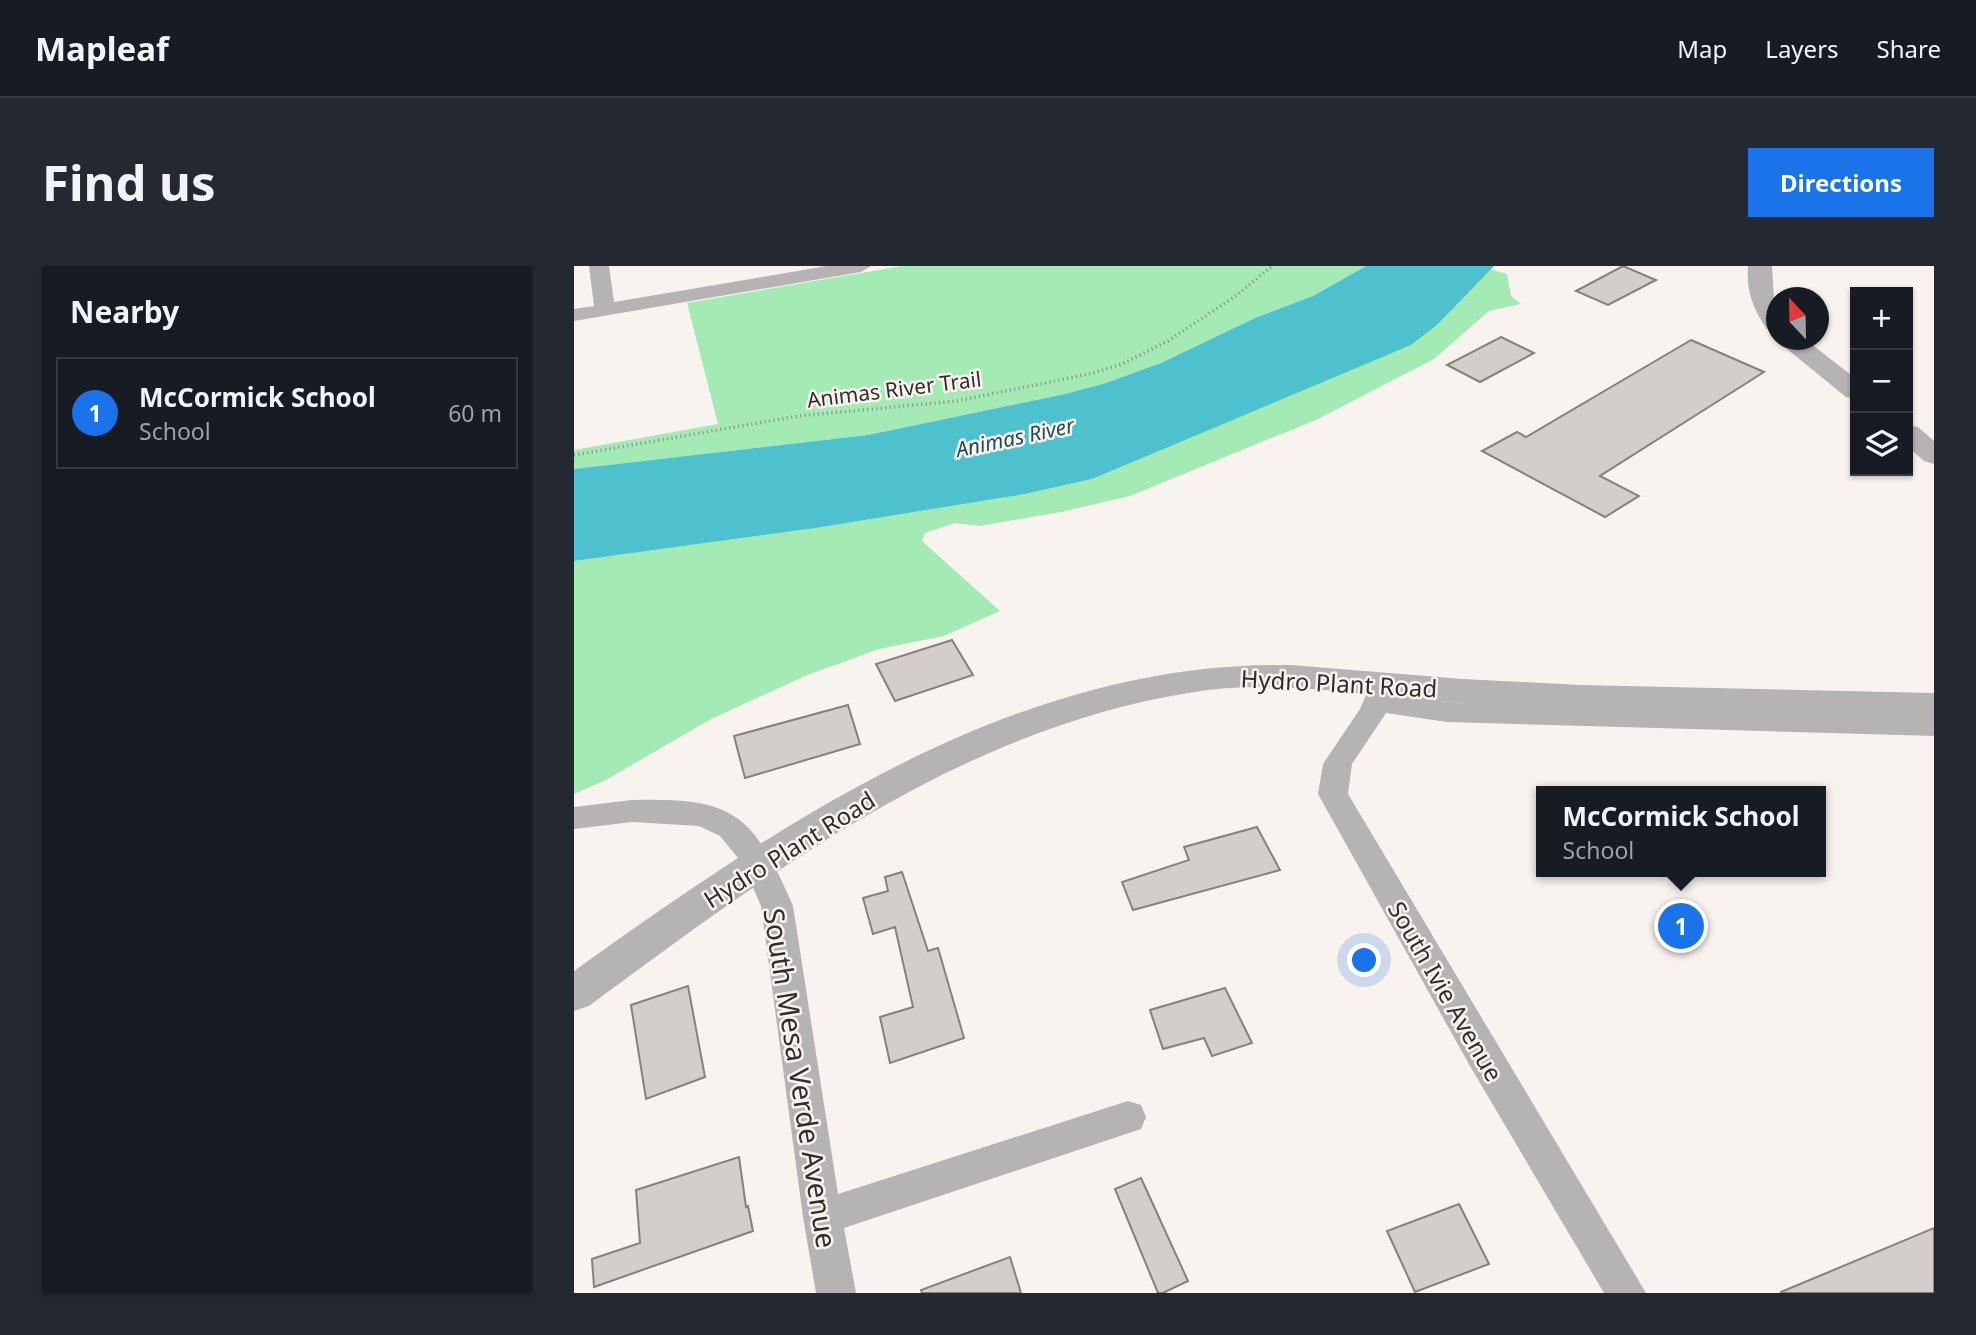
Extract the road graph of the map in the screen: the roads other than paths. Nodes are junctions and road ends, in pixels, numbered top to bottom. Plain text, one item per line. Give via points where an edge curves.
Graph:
1 (599, 266) edge
2 (861, 266) edge
3 (1760, 266) edge
4 (1766, 306) edge
5 (605, 310) junction
6 (574, 315) edge
7 (1804, 350) edge
8 (1850, 387) edge
9 (1913, 437) edge
10 (1934, 455) edge
11 (1382, 693) junction
12 (1934, 705) edge
13 (1934, 726) edge
14 (574, 818) edge
15 (759, 864) junction
16 (574, 994) edge
17 (1128, 1117) dead end
18 (822, 1217) junction
19 (836, 1293) edge
20 (1626, 1293) edge

1 - 5 street
2 - 5 street
3 - 4 street
5 - 6 street
7 - 8 street
9 - 10 street
11 - 12 street, Hydro Plant Road
11 - 13 street via 1447,712
11 - 15 street, Hydro Plant Road via 1290,676 1231,677 1152,688 1081,705 945,756
11 - 20 street, South Ivie Avenue via 1335,765 1333,794
14 - 15 street, South Mesa Verde Avenue via 636,810 707,817 728,825
15 - 16 street, Hydro Plant Road
15 - 18 street, South Mesa Verde Avenue via 777,906
17 - 18 street
18 - 19 street, South Mesa Verde Avenue

